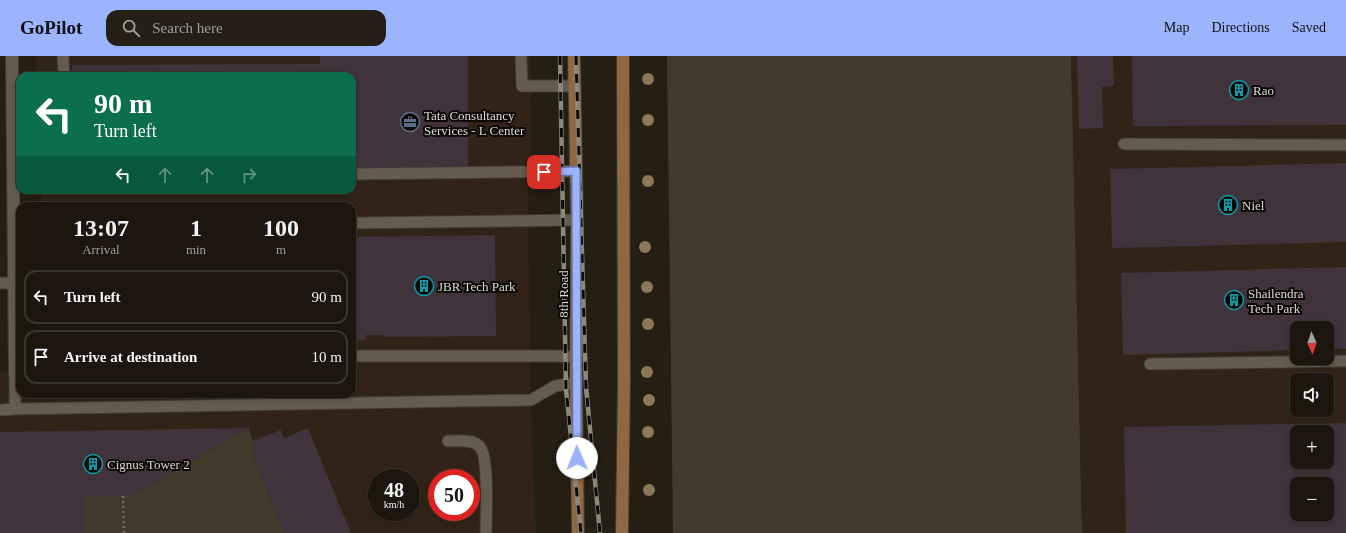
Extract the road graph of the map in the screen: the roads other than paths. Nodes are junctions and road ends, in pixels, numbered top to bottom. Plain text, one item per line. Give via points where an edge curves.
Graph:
1 (12, 56) edge
2 (64, 56) edge
3 (521, 56) edge
4 (574, 56) edge
5 (623, 56) edge
6 (64, 72) edge
7 (575, 86) junction
8 (1124, 144) dead end
9 (1346, 145) edge
10 (576, 171) junction
11 (356, 174) edge
12 (577, 220) junction
13 (356, 223) edge
14 (0, 283) edge
15 (14, 283) junction
16 (16, 322) edge
17 (356, 356) edge
18 (576, 357) junction
19 (16, 358) edge
20 (1346, 360) edge
21 (1150, 364) dead end
22 (15, 373) joint
23 (576, 383) junction
24 (15, 409) junction
25 (0, 410) edge
26 (448, 441) dead end
27 (486, 533) edge
28 (578, 533) edge
29 (622, 533) edge

1 - 15 street
2 - 6 lane
3 - 7 lane via 522,86
4 - 7 main road, 8th Road
5 - 29 main road
7 - 10 main road, 8th Road
8 - 9 lane
10 - 11 lane
10 - 12 main road, 8th Road
12 - 13 lane
12 - 18 main road, 8th Road
14 - 15 lane
15 - 16 street
17 - 18 lane
18 - 23 main road, 8th Road
19 - 22 street
20 - 21 lane
22 - 24 lane
23 - 24 lane via 555,386 531,400
23 - 28 main road, 8th Road
24 - 25 lane
26 - 27 lane via 473,442 480,446 485,459

